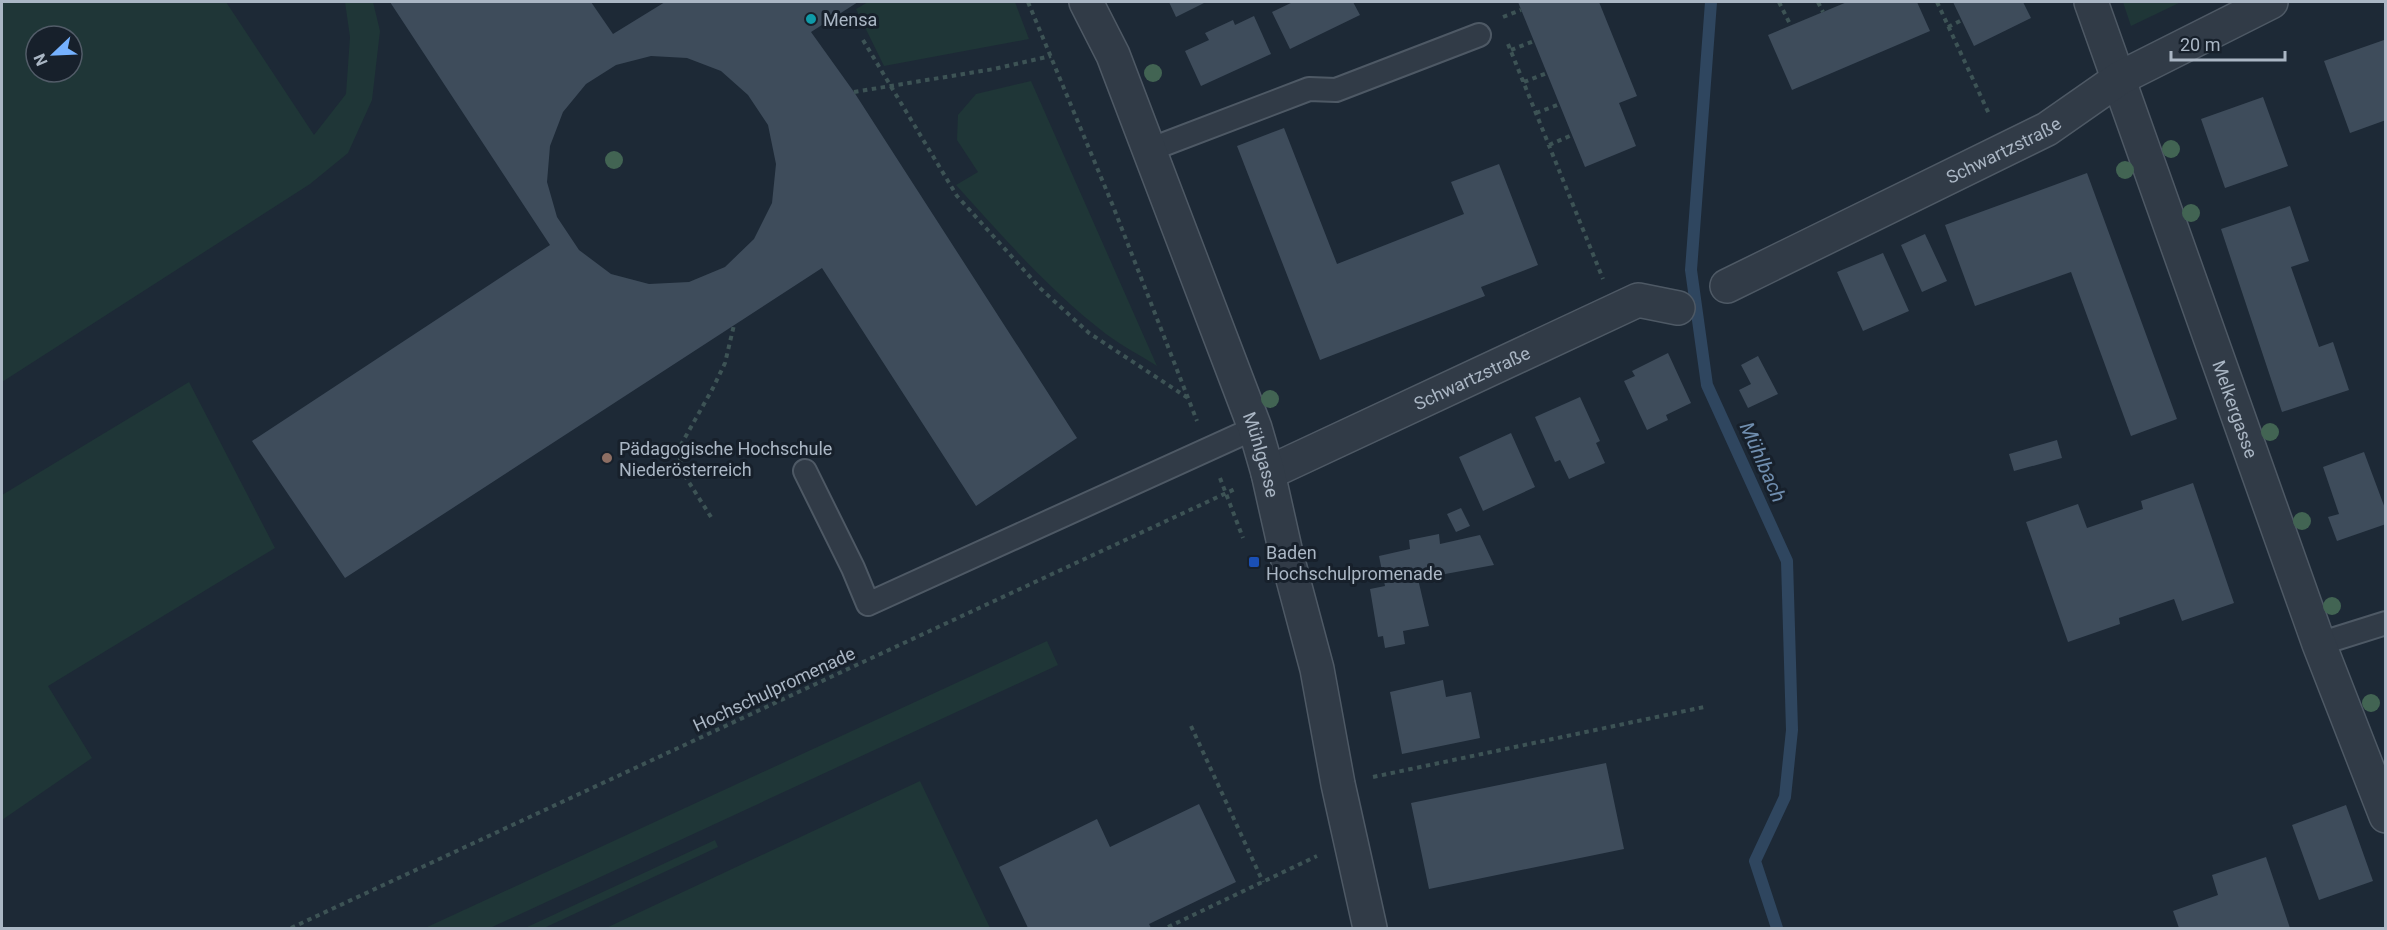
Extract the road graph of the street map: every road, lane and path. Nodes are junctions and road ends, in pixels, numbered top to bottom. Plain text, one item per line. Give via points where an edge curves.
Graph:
1 (1086, 2) edge
2 (1779, 2) edge
3 (1818, 2) edge
4 (1937, 2) edge
5 (2091, 2) edge
6 (2271, 2) edge
7 (1521, 10) dead end
8 (1823, 12) dead end
9 (1498, 19) dead end
10 (1962, 20) dead end
11 (1791, 26) dead end
12 (1948, 27) junction
13 (1479, 35) dead end
14 (863, 40) dead end
15 (1507, 40) dead end
16 (1534, 41) dead end
17 (1511, 50) junction
18 (1051, 56) dead end
19 (1547, 73) dead end
20 (2120, 78) junction
21 (1524, 82) junction
22 (890, 86) junction
23 (854, 92) dead end
24 (1560, 104) dead end
25 (1536, 113) junction
26 (1572, 135) dead end
27 (1549, 144) junction
28 (1149, 150) junction
29 (2005, 150) junction
30 (1727, 286) dead end
31 (1678, 308) dead end
32 (1615, 310) junction
33 (734, 325) dead end
34 (1188, 399) dead end
35 (1255, 428) junction
36 (805, 471) dead end
37 (1268, 473) junction
38 (711, 517) dead end
39 (2385, 624) edge
40 (2319, 644) junction
41 (1704, 707) dead end
42 (1191, 726) dead end
43 (1338, 784) junction
44 (2385, 816) edge
45 (1350, 840) junction
46 (1263, 882) junction
47 (1168, 927) edge
48 (291, 928) edge
49 (1370, 928) edge

1 - 28 street, Mühlgasse via 1113,55
2 - 11 path
3 - 8 path
4 - 12 path
5 - 20 street, Melkergasse
6 - 20 street, Schwartzstraße
7 - 9 path
10 - 12 path
12 - 29 path
13 - 28 lane via 1336,90 1309,89
14 - 22 path
15 - 17 path
16 - 17 path
17 - 21 path
18 - 22 path
19 - 21 path
20 - 29 street, Schwartzstraße via 2047,129
20 - 40 street, Melkergasse
21 - 25 path
22 - 23 path
22 - 34 path via 957,196 1041,289 1089,333
24 - 25 path
25 - 27 path
26 - 27 path
27 - 32 path
28 - 35 street, Mühlgasse
29 - 30 street, Schwartzstraße
31 - 32 street, Schwartzstraße via 1638,300
32 - 37 street, Schwartzstraße
33 - 38 path via 725,363 678,450 683,473
35 - 36 lane via 868,604
35 - 37 street, Mühlgasse
37 - 43 street, Mühlgasse via 1317,669
37 - 48 path, Hochschulpromenade
39 - 40 lane
40 - 44 street, Melkergasse
41 - 43 path
42 - 46 path
43 - 45 street, Mühlgasse
45 - 46 path
45 - 49 street, Mühlgasse
46 - 47 path

